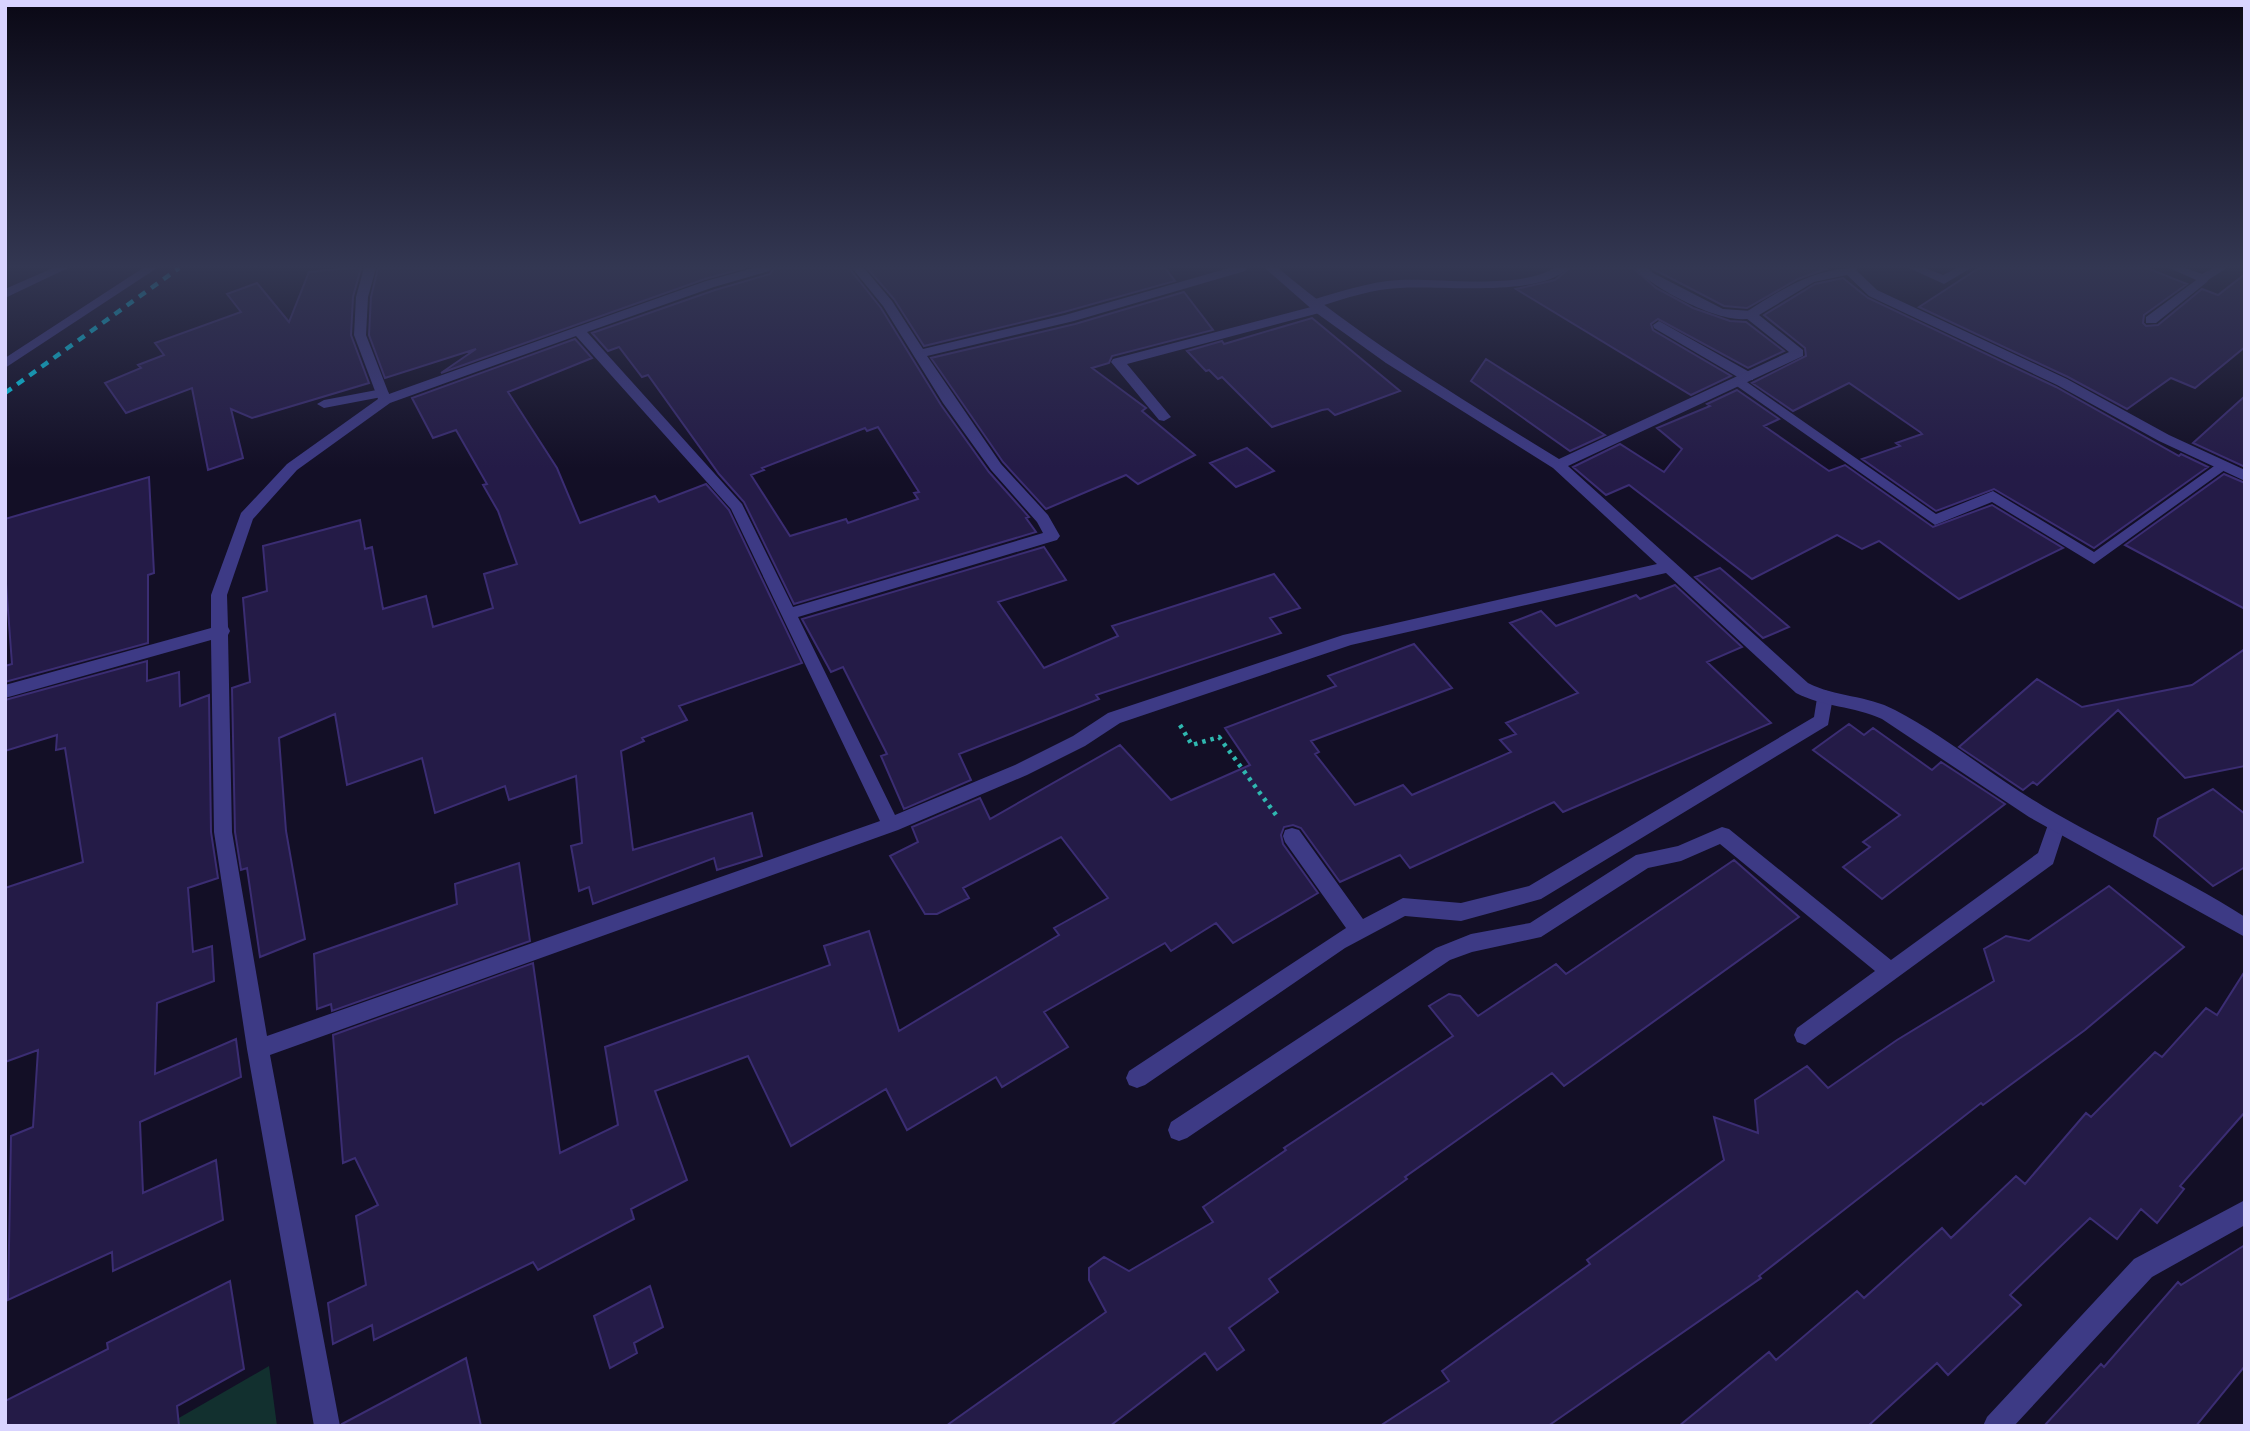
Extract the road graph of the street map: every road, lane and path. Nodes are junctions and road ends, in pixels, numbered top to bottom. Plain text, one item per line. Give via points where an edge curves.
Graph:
1 (49, 335) edge
2 (360, 335) edge
3 (564, 335) edge
4 (582, 335) edge
5 (908, 335) edge
6 (1000, 335) edge
7 (1214, 335) edge
8 (1356, 335) edge
9 (1674, 335) edge
10 (1775, 335) edge
11 (1962, 335) edge
12 (920, 354) junction
13 (5, 364) edge
14 (1743, 379) junction
15 (384, 396) junction
16 (324, 404) dead end
17 (1164, 417) dead end
18 (1558, 465) junction
19 (2222, 467) junction
20 (2245, 476) edge
21 (1667, 567) junction
22 (789, 614) junction
23 (222, 631) junction
24 (5, 692) edge
25 (1824, 697) junction
26 (1165, 701) junction
27 (2057, 824) junction
28 (891, 825) junction
29 (1292, 836) joint
30 (2243, 924) edge
31 (1360, 931) junction
32 (1890, 971) junction
33 (1805, 1035) dead end
34 (258, 1049) junction
35 (1137, 1078) dead end
36 (1179, 1130) dead end
37 (2245, 1212) edge
38 (327, 1426) edge
39 (1996, 1426) edge

1 - 13 street
2 - 15 street
3 - 15 street
4 - 22 street via 737,507
5 - 12 street
6 - 12 street
7 - 17 street via 1118,362
8 - 18 street
9 - 14 street
10 - 14 street via 1798,353
11 - 19 street
12 - 22 street via 988,456 1030,502 1052,536
14 - 18 street
14 - 19 street via 1935,520 1993,496 2094,559
15 - 16 street
15 - 23 street via 292,467 246,517 219,595
18 - 21 street
19 - 20 street
21 - 25 street via 1802,688
21 - 26 street via 1349,639
22 - 28 street
23 - 24 street
23 - 34 street via 223,832
25 - 27 street via 1885,712
25 - 31 street via 1822,720 1534,893 1461,912 1403,907
26 - 28 street via 1114,718 1021,770
26 - 29 path via 1192,745 1219,737
27 - 30 street
27 - 32 street via 2046,858
28 - 34 street
29 - 31 street
31 - 35 street
32 - 33 street
32 - 36 street via 1722,835 1681,853 1643,861 1534,931 1471,943 1443,954
34 - 38 street
37 - 39 street via 2143,1268

